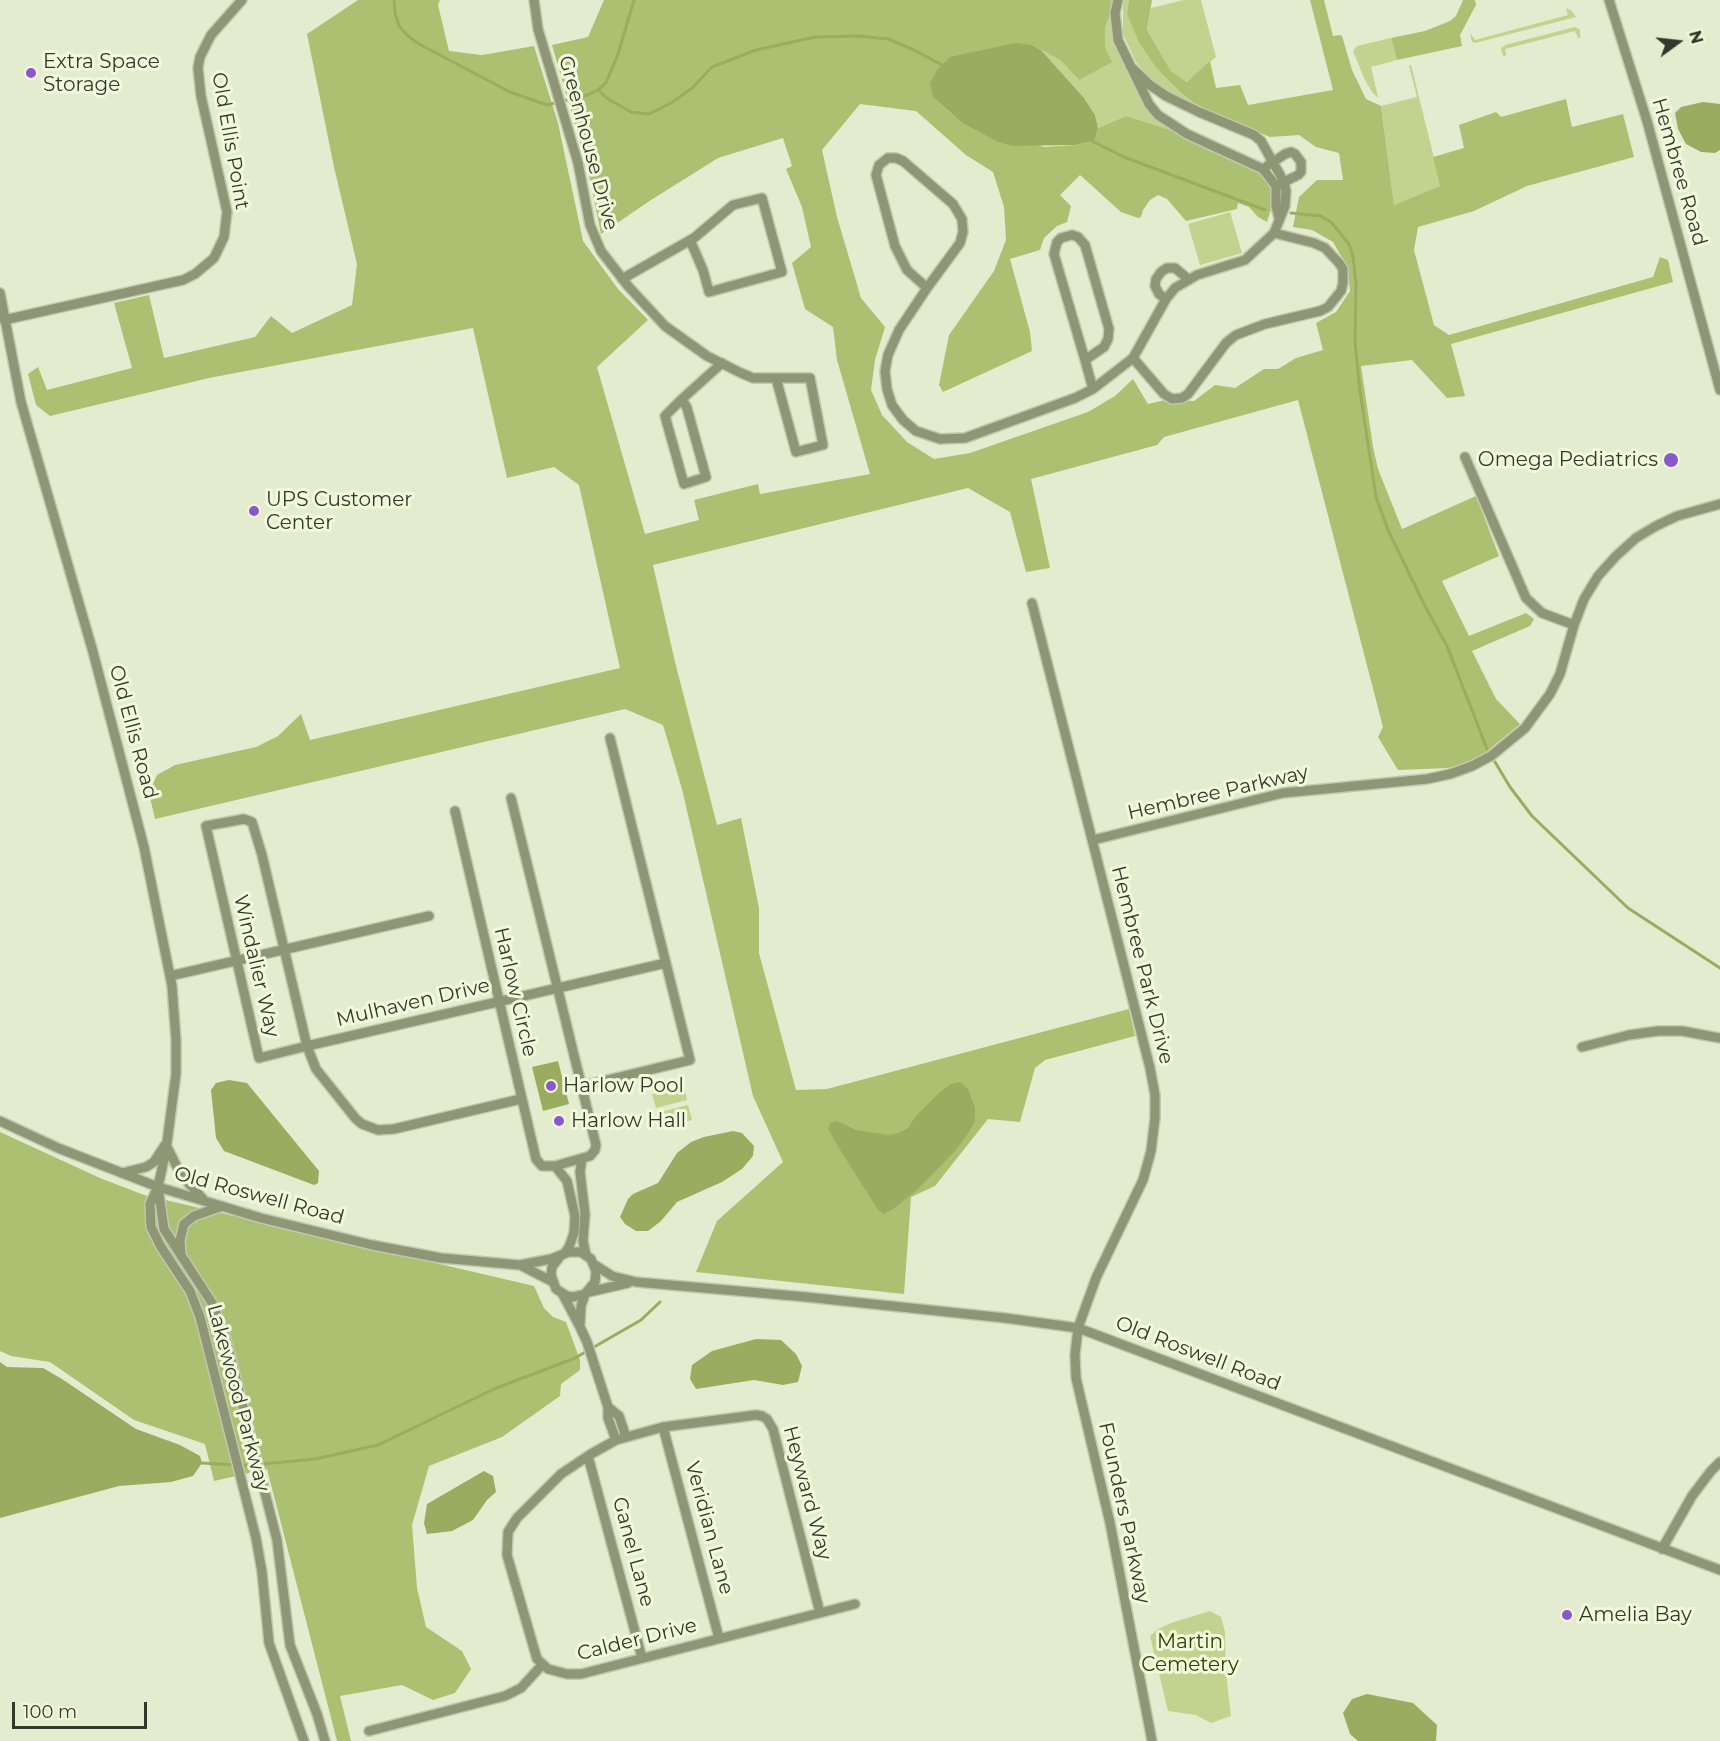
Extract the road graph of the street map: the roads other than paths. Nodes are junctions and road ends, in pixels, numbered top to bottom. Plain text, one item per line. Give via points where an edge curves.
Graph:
1 (242, 0) edge
2 (534, 0) edge
3 (1118, 0) edge
4 (1609, 0) edge
5 (1130, 66) junction
6 (1272, 162) junction
7 (1263, 169) junction
8 (1280, 184) junction
9 (1274, 234) junction
10 (690, 240) junction
11 (622, 279) junction
12 (1188, 279) junction
13 (927, 288) junction
14 (0, 293) edge
15 (1166, 299) junction
16 (4, 320) junction
17 (1133, 358) junction
18 (1085, 360) junction
19 (722, 363) junction
20 (777, 378) junction
21 (1094, 389) junction
22 (1720, 390) edge
23 (682, 399) junction
24 (1465, 457) dead end
25 (1720, 504) edge
26 (1032, 603) dead end
27 (1574, 625) junction
28 (610, 738) dead end
29 (511, 798) dead end
30 (455, 811) dead end
31 (1093, 840) junction
32 (429, 916) dead end
33 (284, 950) junction
34 (237, 961) junction
35 (666, 963) junction
36 (170, 976) junction
37 (558, 988) junction
38 (499, 1002) junction
39 (1720, 1038) edge
40 (308, 1046) junction
41 (1582, 1047) dead end
42 (582, 1086) junction
43 (521, 1099) junction
44 (0, 1121) edge
45 (167, 1143) junction
46 (582, 1160) junction
47 (555, 1166) junction
48 (121, 1173) junction
49 (158, 1186) junction
50 (208, 1202) junction
51 (221, 1206) junction
52 (562, 1254) junction
53 (586, 1255) junction
54 (182, 1258) junction
55 (520, 1265) junction
56 (595, 1265) junction
57 (553, 1282) junction
58 (636, 1282) junction
59 (562, 1293) junction
60 (587, 1293) junction
61 (580, 1327) junction
62 (1078, 1328) junction
63 (663, 1427) junction
64 (621, 1439) junction
65 (588, 1456) junction
66 (1720, 1462) edge
67 (1662, 1549) junction
68 (1720, 1570) edge
69 (855, 1604) dead end
70 (820, 1613) junction
71 (719, 1638) junction
72 (642, 1658) junction
73 (542, 1665) junction
74 (369, 1731) dead end
75 (304, 1741) edge
76 (325, 1741) edge
77 (1152, 1741) edge

1 - 16 street, Old Ellis Point via 211,35 198,68 227,212 224,237 214,258 183,280
2 - 11 street, Greenhouse Drive via 538,29 578,163 590,225 601,251
3 - 5 street via 1115,28
4 - 22 street, Hembree Road via 1647,121
5 - 6 street via 1166,96 1254,135
5 - 7 street via 1158,115 1187,135
6 - 7 street
6 - 8 street
6 - 8 street via 1291,152 1302,167 1301,172
7 - 8 street
8 - 9 street via 1276,206 1279,218
9 - 12 street via 1245,260
9 - 17 street via 1314,243 1339,262 1343,283 1328,307 1236,335 1182,398 1172,399 1164,394
10 - 10 street via 733,205 762,198 782,272 709,292
10 - 11 street
11 - 19 street, Greenhouse Drive via 665,326
12 - 15 street
12 - 15 street via 1175,268 1161,272 1155,286
13 - 13 street via 960,243 962,219 953,204 903,161 888,158 879,165 876,175 895,246 907,270
13 - 21 street via 899,330 885,371 892,405 916,430 940,439 965,438
14 - 16 street, Old Ellis Road
15 - 17 street
16 - 36 street, Old Ellis Road via 16,384 133,804
17 - 21 street
18 - 18 street via 1054,254 1057,242 1067,236 1078,237 1084,245 1109,329 1104,347
18 - 21 street
19 - 20 street, Greenhouse Drive via 753,378
19 - 23 street
20 - 20 street, Greenhouse Drive via 810,378 823,445 796,452
23 - 23 street via 665,416 684,484 706,477
24 - 27 street via 1526,598 1542,613
25 - 27 street, Hembree Parkway via 1677,516 1636,538 1598,576
26 - 31 street, Hembree Park Drive
27 - 31 street, Hembree Parkway via 1560,674 1539,711 1509,743 1472,766 1427,779 1283,793
28 - 35 street
29 - 37 street
30 - 38 street, Harlow Circle
31 - 62 street, Hembree Park Drive via 1150,1068 1155,1118 1143,1180 1096,1278
32 - 33 street
33 - 34 street
33 - 34 street, Windalier Way via 252,822 244,819 206,826
33 - 40 street
34 - 36 street
34 - 40 street, Windalier Way via 259,1058
35 - 37 street, Mulhaven Drive
35 - 42 street via 690,1060
36 - 45 street, Old Ellis Road via 177,1056
37 - 38 street, Mulhaven Drive
37 - 42 street
38 - 40 street, Mulhaven Drive
38 - 43 street, Harlow Circle
39 - 41 street via 1658,1031
40 - 43 street, Windalier Way via 321,1076 356,1119 378,1130
42 - 46 street via 596,1145 593,1154
43 - 47 street, Harlow Circle via 538,1163
44 - 48 street, Old Roswell Road
45 - 48 street via 154,1162
45 - 49 street, Old Ellis Road
45 - 50 street via 181,1175
46 - 47 street
46 - 53 street
47 - 52 street, Harlow Circle via 567,1181 574,1216 574,1233
48 - 49 street, Old Roswell Road
49 - 50 street, Old Roswell Road
49 - 54 street, Lakewood Parkway via 162,1223
49 - 75 street, Lakewood Parkway via 150,1204 151,1227 198,1310 256,1538 269,1643
50 - 51 street, Old Roswell Road
51 - 54 street via 184,1224 180,1240
51 - 55 street, Old Roswell Road via 372,1245 441,1258
52 - 53 street, Old Roswell Road via 575,1251
52 - 55 street, Old Roswell Road
52 - 57 street via 552,1268
53 - 56 street, Old Roswell Road
54 - 76 street, Lakewood Parkway via 212,1303 227,1344 277,1540 290,1645
55 - 57 street, Old Roswell Road
56 - 58 street, Old Roswell Road via 612,1276
56 - 60 street via 595,1282
57 - 59 street, Old Roswell Road
58 - 60 street, Old Roswell Road
58 - 62 street, Old Roswell Road
59 - 60 street, Old Roswell Road via 573,1297
59 - 61 street
60 - 61 street via 581,1306
61 - 64 street via 608,1407 619,1416
62 - 67 street, Old Roswell Road
62 - 77 street, Founders Parkway via 1076,1378 1110,1523
63 - 64 street, Heyward Way
63 - 70 street, Heyward Way via 756,1415 767,1419 773,1429
63 - 71 street, Veridian Lane
64 - 65 street, Heyward Way
65 - 72 street, Ganel Lane
65 - 73 street, Heyward Way via 544,1490 508,1532 507,1556 534,1651
66 - 67 street via 1692,1496
67 - 68 street, Old Roswell Road
69 - 70 street, Calder Drive
70 - 71 street, Calder Drive
71 - 72 street, Calder Drive
72 - 73 street, Calder Drive via 575,1675
73 - 74 street via 521,1688 505,1696

